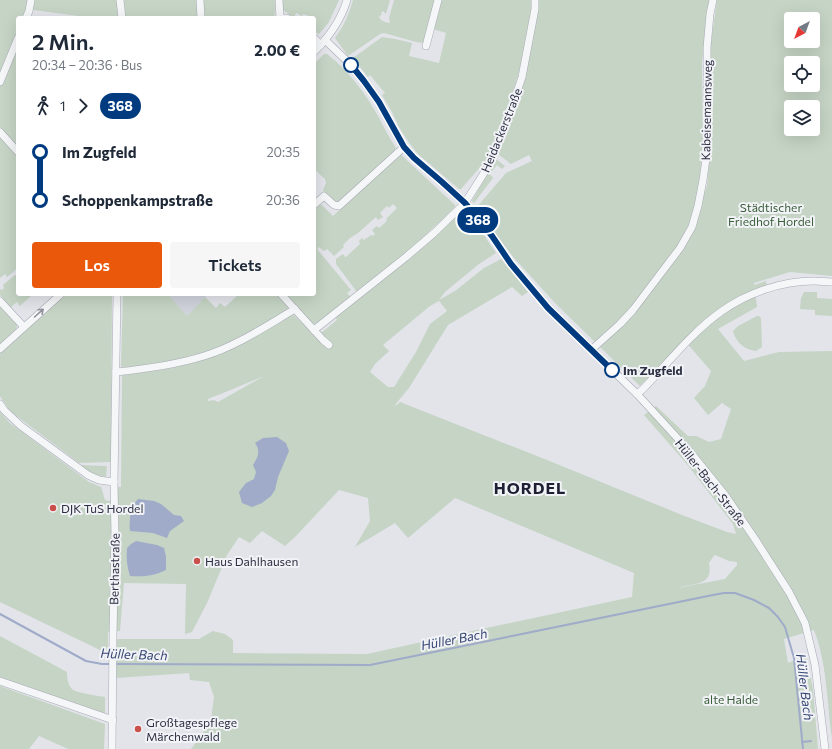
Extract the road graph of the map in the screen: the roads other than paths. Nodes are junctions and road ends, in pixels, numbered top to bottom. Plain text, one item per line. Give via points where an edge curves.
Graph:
1 (31, 0) edge
2 (120, 0) edge
3 (200, 0) edge
4 (279, 0) edge
5 (347, 0) edge
6 (438, 0) edge
7 (535, 0) edge
8 (713, 0) edge
9 (27, 16) edge
10 (122, 16) edge
11 (201, 16) edge
12 (279, 16) edge
13 (316, 39) edge
14 (323, 42) junction
15 (16, 43) edge
16 (426, 46) dead end
17 (316, 50) edge
18 (0, 82) edge
19 (0, 132) edge
20 (404, 147) junction
21 (16, 150) edge
22 (316, 203) edge
23 (465, 203) junction
24 (832, 282) edge
25 (59, 296) edge
26 (117, 296) edge
27 (283, 296) edge
28 (0, 301) edge
29 (295, 309) junction
30 (24, 327) junction
31 (314, 330) junction
32 (329, 345) dead end
33 (0, 349) edge
34 (591, 350) junction
35 (116, 372) junction
36 (637, 394) junction
37 (0, 404) edge
38 (114, 482) junction
39 (0, 681) edge
40 (112, 720) junction
41 (112, 749) edge
42 (825, 749) edge

1 - 9 street
2 - 10 street
3 - 11 street
4 - 12 street
5 - 14 street via 341,17
6 - 16 street
7 - 23 street, Heidackerstraße via 522,77 509,116 489,165
8 - 34 street, Kabeisemannsweg via 707,48 708,145 692,228 633,310
13 - 14 street, Hüller-Bach-Straße
14 - 17 street
14 - 20 street, Hüller-Bach-Straße via 346,60 364,81
15 - 18 street
19 - 21 street
20 - 22 street via 339,206 324,196
20 - 23 street, Hüller-Bach-Straße
23 - 31 street, Heidackerstraße via 406,257
23 - 34 street, Hüller-Bach-Straße via 548,308
24 - 36 street via 813,281 768,288 736,302 708,322
30 -> 25 street
26 - 35 street, Berthastraße
27 - 29 street
28 - 30 street
29 - 31 street
29 - 35 street via 239,342 205,356 168,366
30 - 33 street
31 - 32 street
34 - 36 street, Hüller-Bach-Straße
35 - 38 street, Berthastraße
36 - 42 street, Hüller-Bach-Straße via 725,495 795,603 805,623 814,656
37 - 38 street via 21,426 88,475
38 - 40 street, Berthastraße
39 - 40 street
40 - 41 street, Berthastraße

